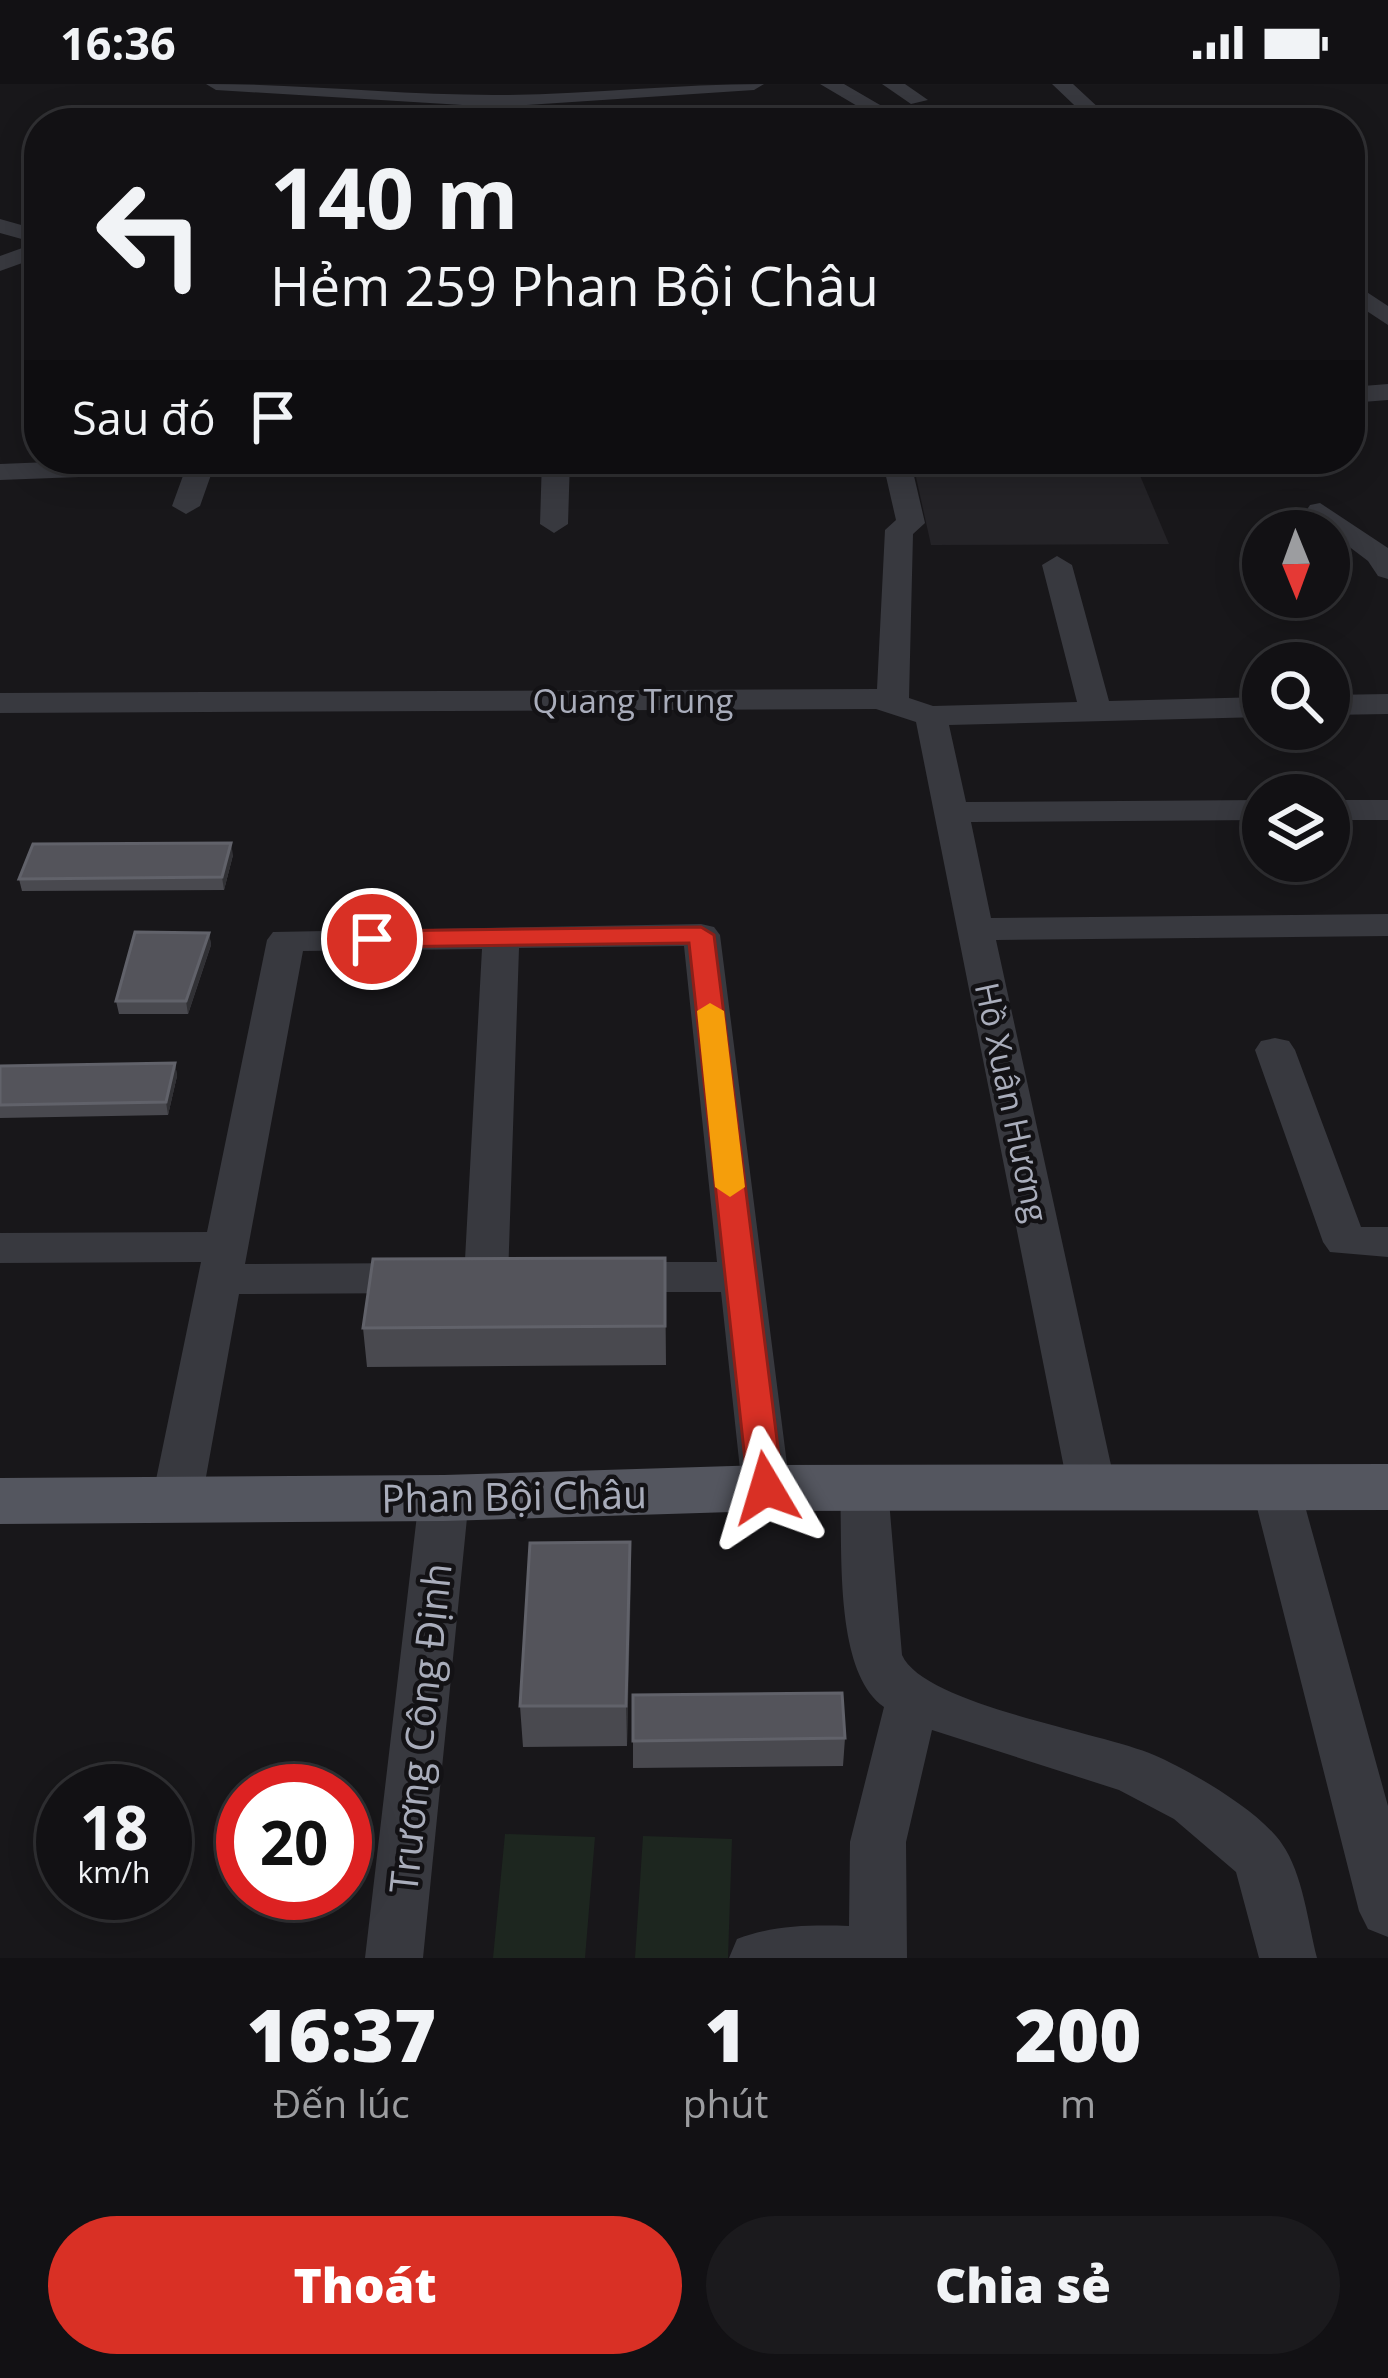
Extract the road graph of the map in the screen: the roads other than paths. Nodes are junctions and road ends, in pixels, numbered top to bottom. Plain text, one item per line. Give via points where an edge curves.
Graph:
1 (215, 84) edge
2 (754, 84) edge
3 (830, 84) edge
4 (892, 84) edge
5 (1062, 84) edge
6 (365, 89) edge
7 (590, 97) junction
8 (918, 100) dead end
9 (592, 108) edge
10 (874, 108) edge
11 (1088, 108) edge
12 (198, 474) edge
13 (556, 474) edge
14 (900, 474) edge
15 (186, 506) dead end
16 (554, 524) dead end
17 (1350, 534) edge
18 (1057, 565) dead end
19 (1388, 569) edge
20 (0, 704) edge
21 (1388, 704) edge
22 (1350, 705) edge
23 (1242, 708) edge
24 (912, 710) junction
25 (1096, 712) junction
26 (1242, 810) edge
27 (1350, 810) edge
28 (1388, 810) edge
29 (952, 812) junction
30 (1388, 926) edge
31 (976, 929) junction
32 (501, 938) junction
33 (1275, 1050) dead end
34 (1388, 1242) edge
35 (0, 1248) edge
36 (223, 1263) junction
37 (579, 1277) edge
38 (740, 1277) junction
39 (486, 1278) junction
40 (532, 1278) edge
41 (1388, 1487) edge
42 (766, 1488) junction
43 (864, 1488) junction
44 (1092, 1488) junction
45 (1276, 1488) junction
46 (444, 1498) junction
47 (177, 1499) junction
48 (0, 1501) edge
49 (913, 1699) junction
50 (1388, 1911) edge
51 (878, 1955) edge
52 (394, 1958) edge
53 (758, 1958) edge
54 (1288, 1958) edge

1 - 6 street
2 - 7 street
3 - 10 street
4 - 8 street
5 - 11 street
6 - 7 street via 495,101
7 - 9 street
12 - 15 street
13 - 16 street
14 - 24 street, Hồ Xuân Hương via 911,523 899,530
17 - 19 street
18 - 25 street
20 - 24 street, Quang Trung via 880,699
21 - 22 street
23 - 25 street, Quang Trung
24 - 25 street, Quang Trung
24 - 29 street, Hồ Xuân Hương
26 - 29 street
27 - 28 street
29 - 31 street, Hồ Xuân Hương
30 - 31 street
31 - 44 street, Hồ Xuân Hương
32 - 36 street via 286,940
32 - 38 street via 701,935
32 - 39 street
33 - 34 street via 1345,1242
35 - 36 street
36 - 39 street
36 - 47 street
37 - 38 street
38 - 42 street
39 - 40 street
41 - 45 main road, Phan Bội Châu
42 - 43 main road, Phan Bội Châu
42 - 46 main road, Phan Bội Châu
43 - 44 main road, Phan Bội Châu
43 - 49 street via 876,1655 887,1682
44 - 45 main road, Phan Bội Châu
45 - 50 street
46 - 47 main road, Phan Bội Châu
46 - 52 street, Trương Công Định
47 - 48 main road, Phan Bội Châu
49 - 51 street via 878,1842
49 - 54 street via 1134,1772 1195,1802 1261,1859
51 - 53 street

